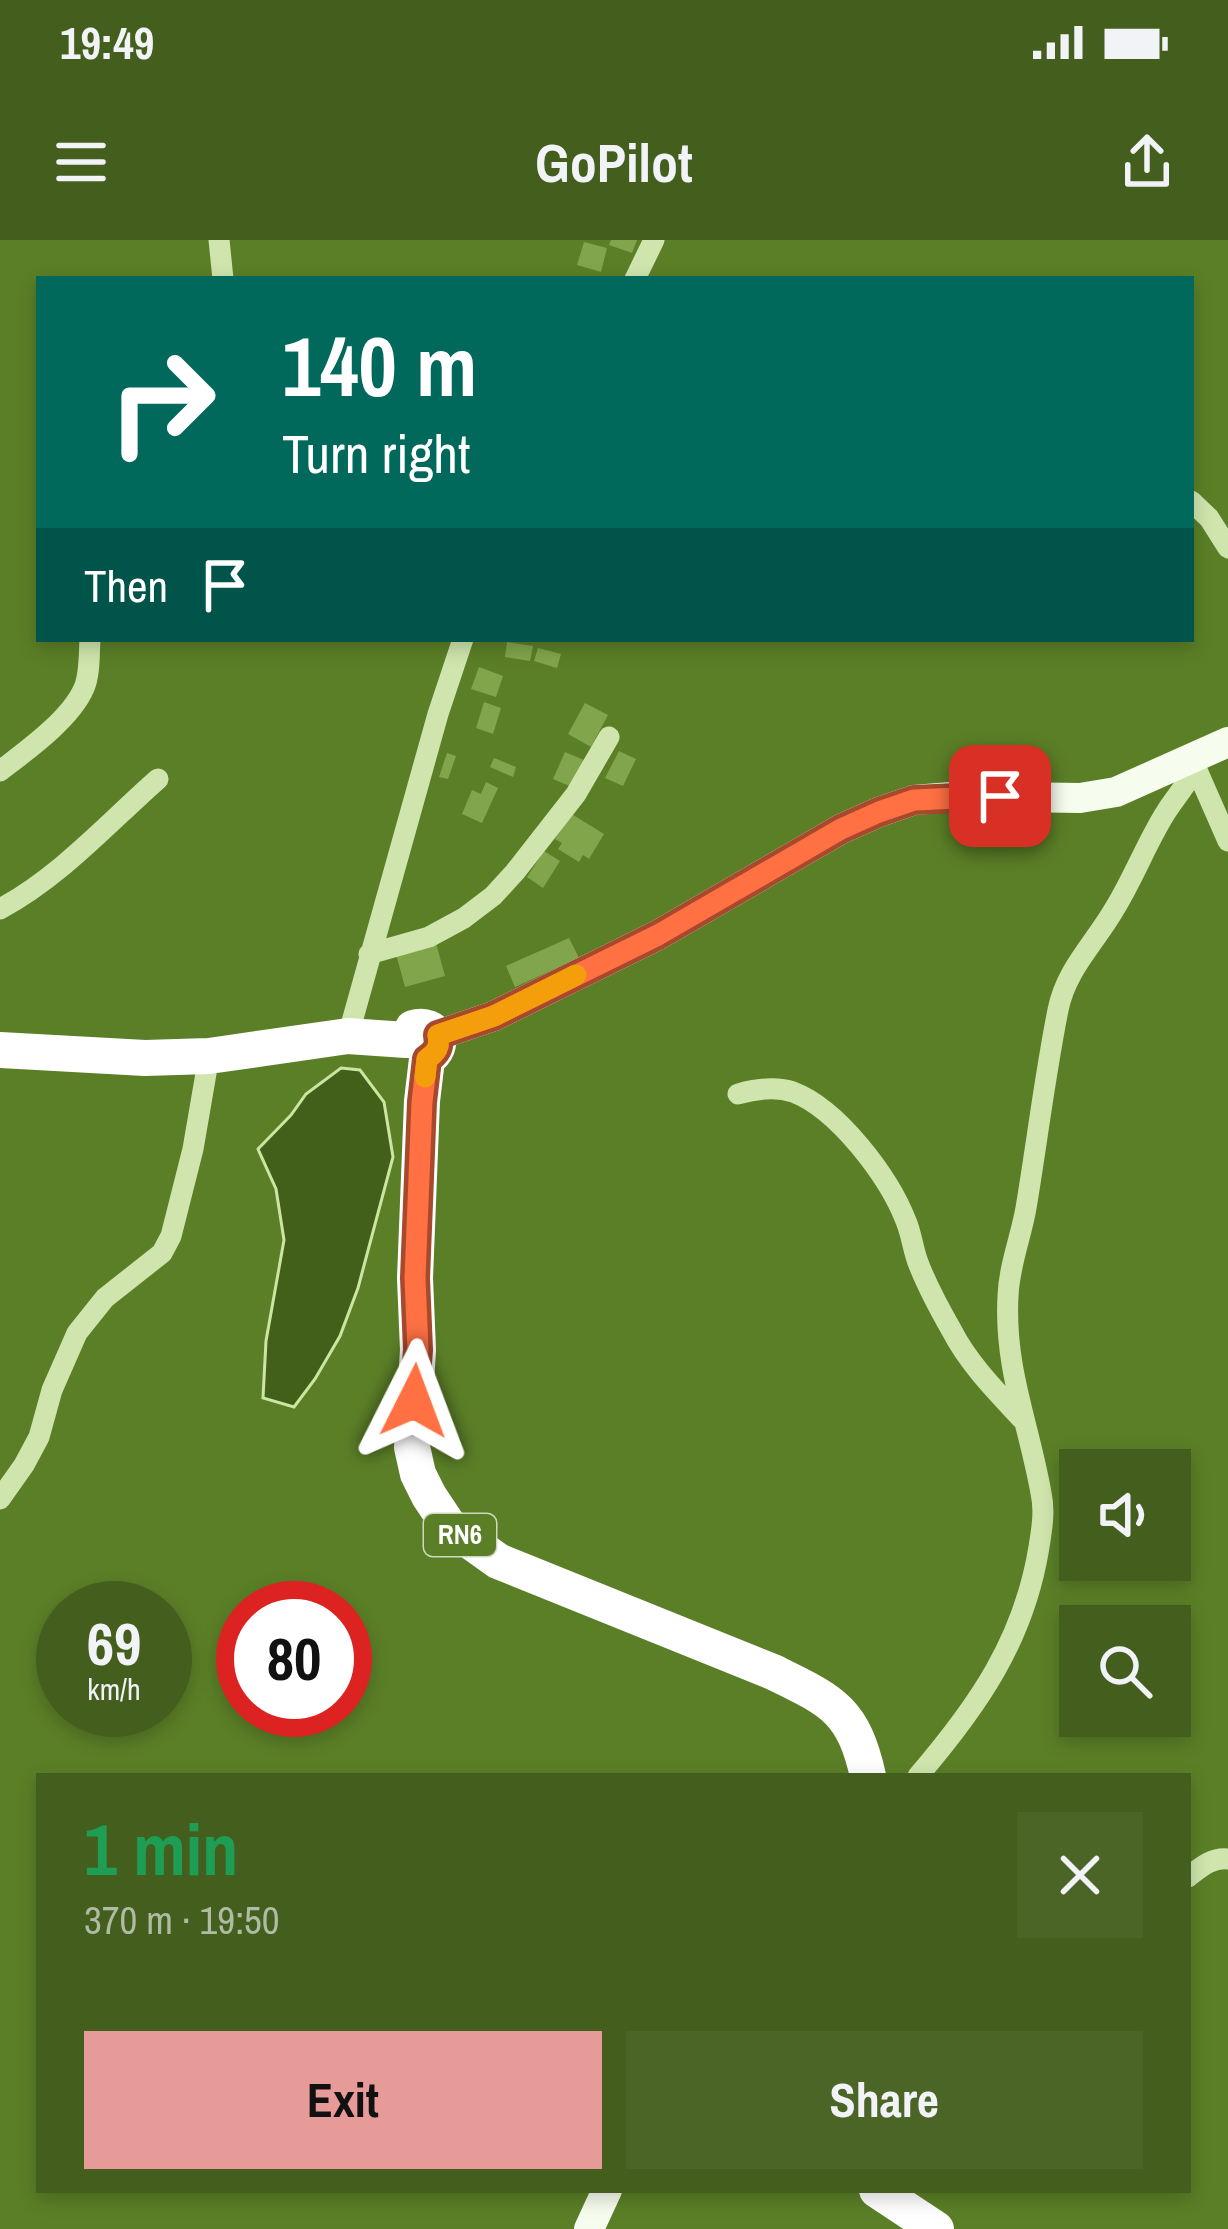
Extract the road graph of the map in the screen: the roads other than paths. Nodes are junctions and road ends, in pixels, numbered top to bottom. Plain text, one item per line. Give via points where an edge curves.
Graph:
1 (218, 240) edge
2 (654, 240) edge
3 (223, 276) edge
4 (636, 276) edge
5 (1194, 504) edge
6 (1228, 548) edge
7 (90, 642) edge
8 (462, 642) edge
9 (609, 737) dead end
10 (1228, 742) edge
11 (1197, 762) junction
12 (0, 771) edge
13 (158, 779) dead end
14 (1228, 841) edge
15 (0, 908) edge
16 (369, 954) junction
17 (348, 1036) junction
18 (424, 1045) junction
19 (0, 1050) edge
20 (208, 1056) junction
21 (738, 1094) dead end
22 (1022, 1420) junction
23 (0, 1499) edge
24 (867, 1773) edge
25 (920, 1773) edge
26 (1228, 1859) edge
27 (1191, 1874) edge
28 (606, 2193) edge
29 (882, 2193) edge
30 (589, 2229) edge
31 (936, 2229) edge

1 - 3 street
2 - 4 street
5 - 6 street
7 - 12 street via 75,703
8 - 16 street
9 - 16 street via 576,794 493,896 429,937
10 - 11 main road
11 - 14 street
11 - 18 main road via 1080,798 964,796 879,812 658,935
11 - 22 street via 1062,990 1007,1298
13 - 15 street
16 - 17 street
17 - 18 highway
17 - 20 highway
18 - 24 highway, RN6 via 412,1447 429,1496 449,1526 498,1561 816,1693 860,1740
19 - 20 highway
20 - 23 street via 171,1236 77,1333 39,1437
21 - 22 street via 791,1091 826,1111 854,1142 906,1220 955,1338
22 - 25 street via 1043,1519 1021,1619 969,1713
26 - 27 street
28 - 30 main road
29 - 31 highway

